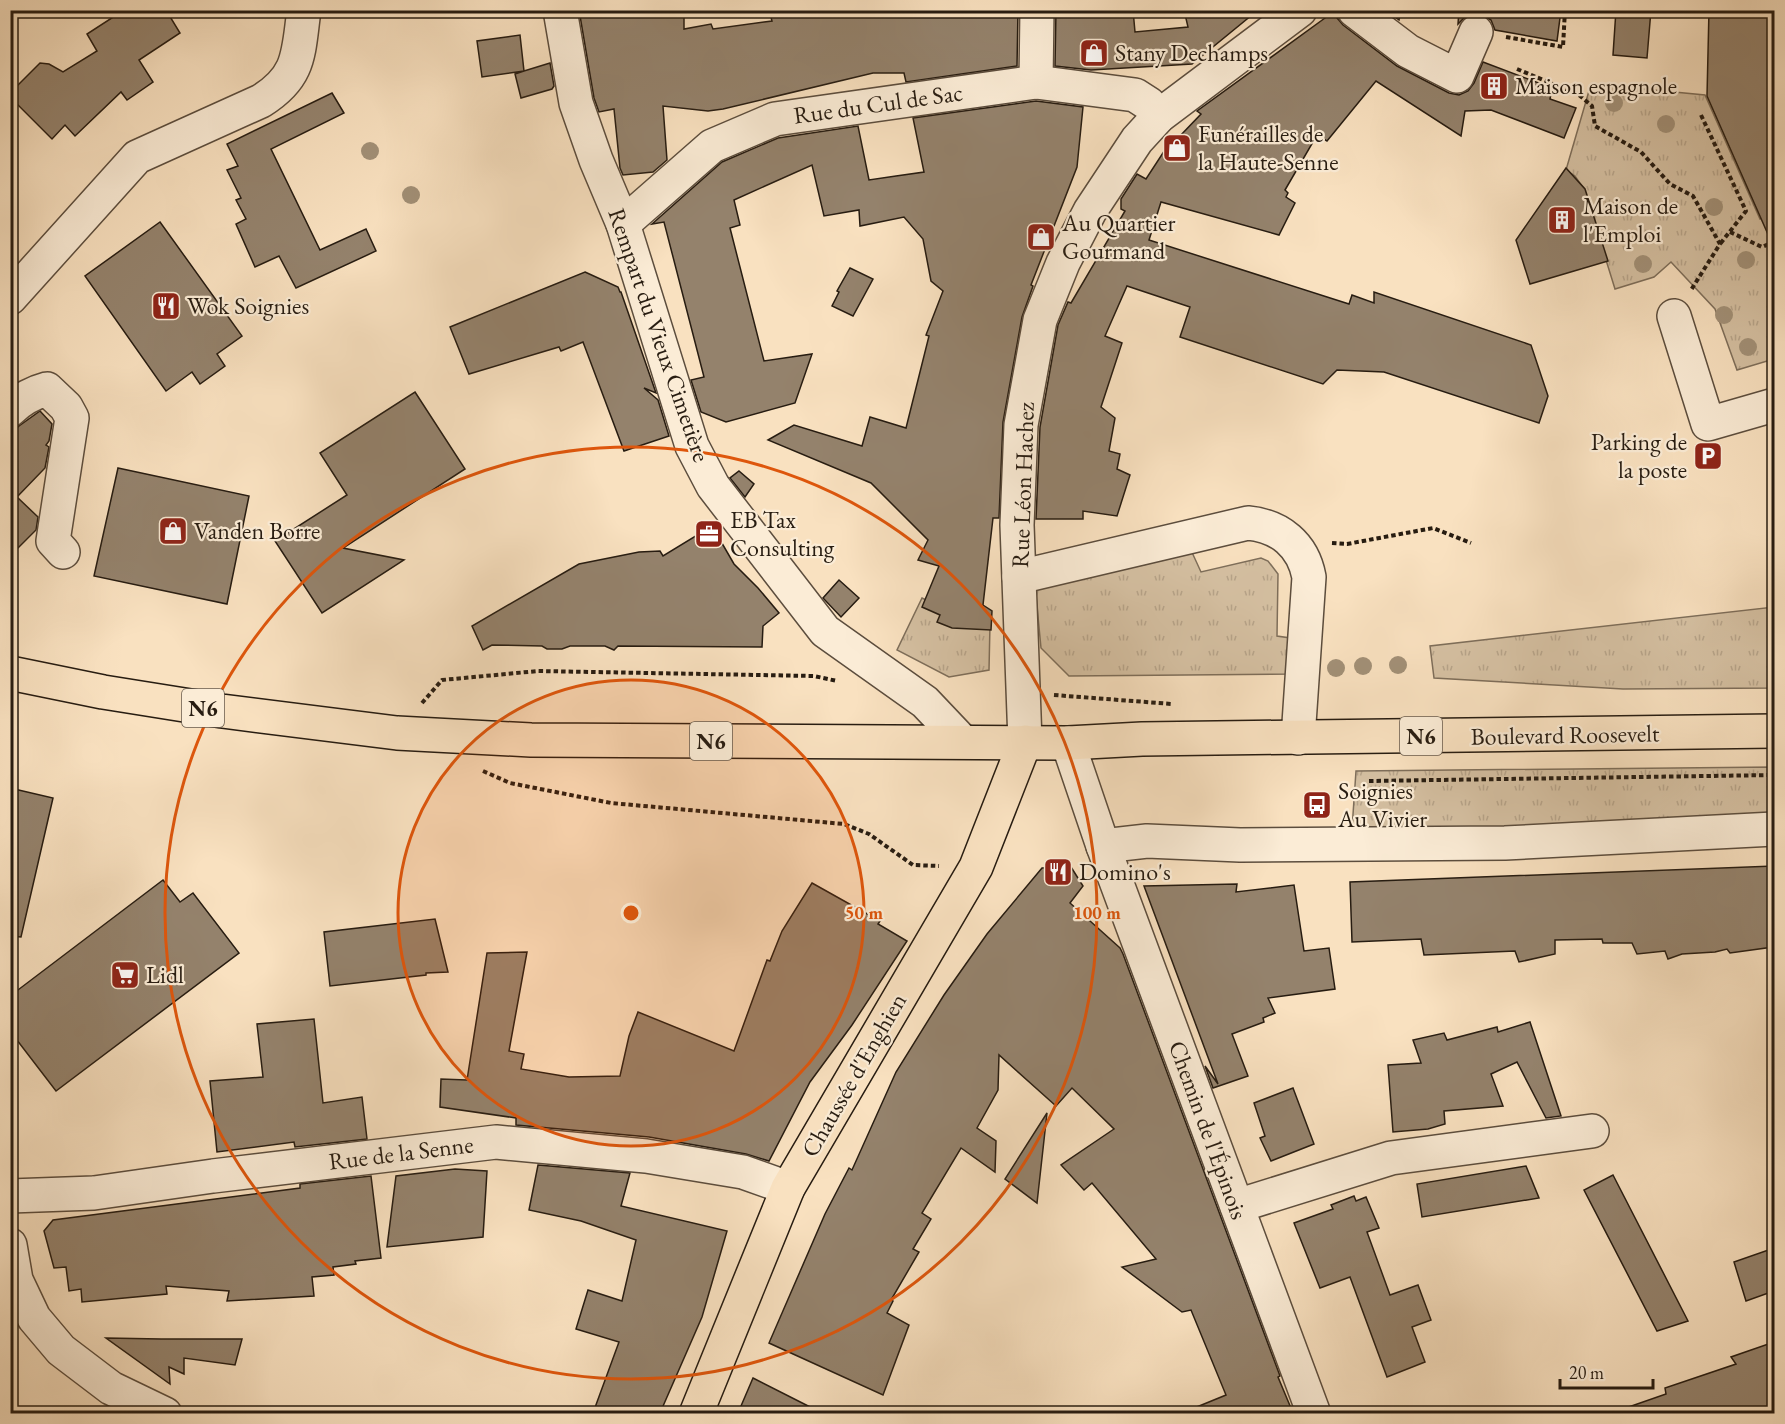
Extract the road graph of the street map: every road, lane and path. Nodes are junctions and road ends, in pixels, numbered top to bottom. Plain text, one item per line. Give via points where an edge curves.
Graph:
1 (304, 10) edge
2 (560, 10) edge
3 (1037, 10) edge
4 (1300, 10) edge
5 (1354, 10) edge
6 (1565, 10) edge
7 (1476, 32) joint
8 (1517, 69) dead end
9 (1036, 82) junction
10 (1701, 115) dead end
11 (1159, 116) junction
12 (623, 224) junction
13 (1730, 232) junction
14 (1774, 242) edge
15 (1720, 244) junction
16 (10, 298) edge
17 (1674, 316) joint
18 (1774, 405) edge
19 (10, 410) edge
20 (1290, 539) junction
21 (1470, 543) dead end
22 (63, 552) dead end
23 (1019, 578) junction
24 (10, 673) edge
25 (838, 681) dead end
26 (1774, 731) edge
27 (397, 733) junction
28 (1298, 738) junction
29 (962, 741) junction
30 (1024, 742) junction
31 (1068, 743) junction
32 (479, 769) dead end
33 (1774, 775) edge
34 (1369, 781) dead end
35 (1774, 830) edge
36 (1103, 846) junction
37 (976, 867) junction
38 (1592, 1131) dead end
39 (788, 1188) junction
40 (10, 1196) edge
41 (1237, 1206) junction
42 (10, 1245) edge
43 (165, 1413) edge
44 (696, 1413) edge
45 (1314, 1413) edge

1 - 16 street via 297,57 289,78 275,92 137,157
2 - 12 street, Rempart du Vieux Cimetière via 576,103
3 - 9 street
4 - 11 street, Rue Léon Hachez
5 - 7 street via 1408,51 1457,76
6 - 7 path via 1563,47
8 - 15 path via 1579,95 1592,106 1595,126 1641,152 1670,184 1693,196
9 - 11 street, Rue du Cul de Sac via 1135,94
9 - 12 street, Rue du Cul de Sac via 775,119 712,146
10 - 13 path via 1746,211
11 - 23 street, Rue Léon Hachez via 1137,140 1090,211 1040,320 1021,426
12 - 29 street, Rempart du Vieux Cimetière via 692,446 713,486 825,631 926,702
13 - 14 path via 1762,247
13 - 15 path
15 - 17 path
17 - 18 street via 1708,424
19 - 22 street via 18,402 47,389 72,418 53,541
20 - 21 path via 1347,544 1432,528
20 - 23 street via 1262,524 1248,523
20 - 28 street via 1307,566 1309,578
23 - 30 street, Rue Léon Hachez
24 - 27 main road, N6 via 222,711
25 - 27 path via 814,676 538,671 442,680
26 - 28 main road, Boulevard Roosevelt / N6
27 - 29 main road, N6 via 531,740
28 - 31 main road, Boulevard Roosevelt / N6
29 - 30 main road, N6
30 - 31 main road, N6
30 - 37 main road, Chaussée d'Enghien
31 - 36 street, Chemin de l'Épinois
32 - 37 path via 510,783 610,803 844,824 869,834 913,865
33 - 34 path
35 - 36 street via 1505,843 1240,845 1147,841
36 - 41 street, Chemin de l'Épinois
37 - 39 main road, Chaussée d'Enghien
38 - 41 street via 1391,1158
39 - 40 street, Rue de la Senne via 743,1172 646,1156 496,1142 94,1193
39 - 44 main road, Chaussée d'Enghien
41 - 45 street, Chemin de l'Épinois
42 - 43 street via 16,1280 29,1309 61,1350 111,1388

